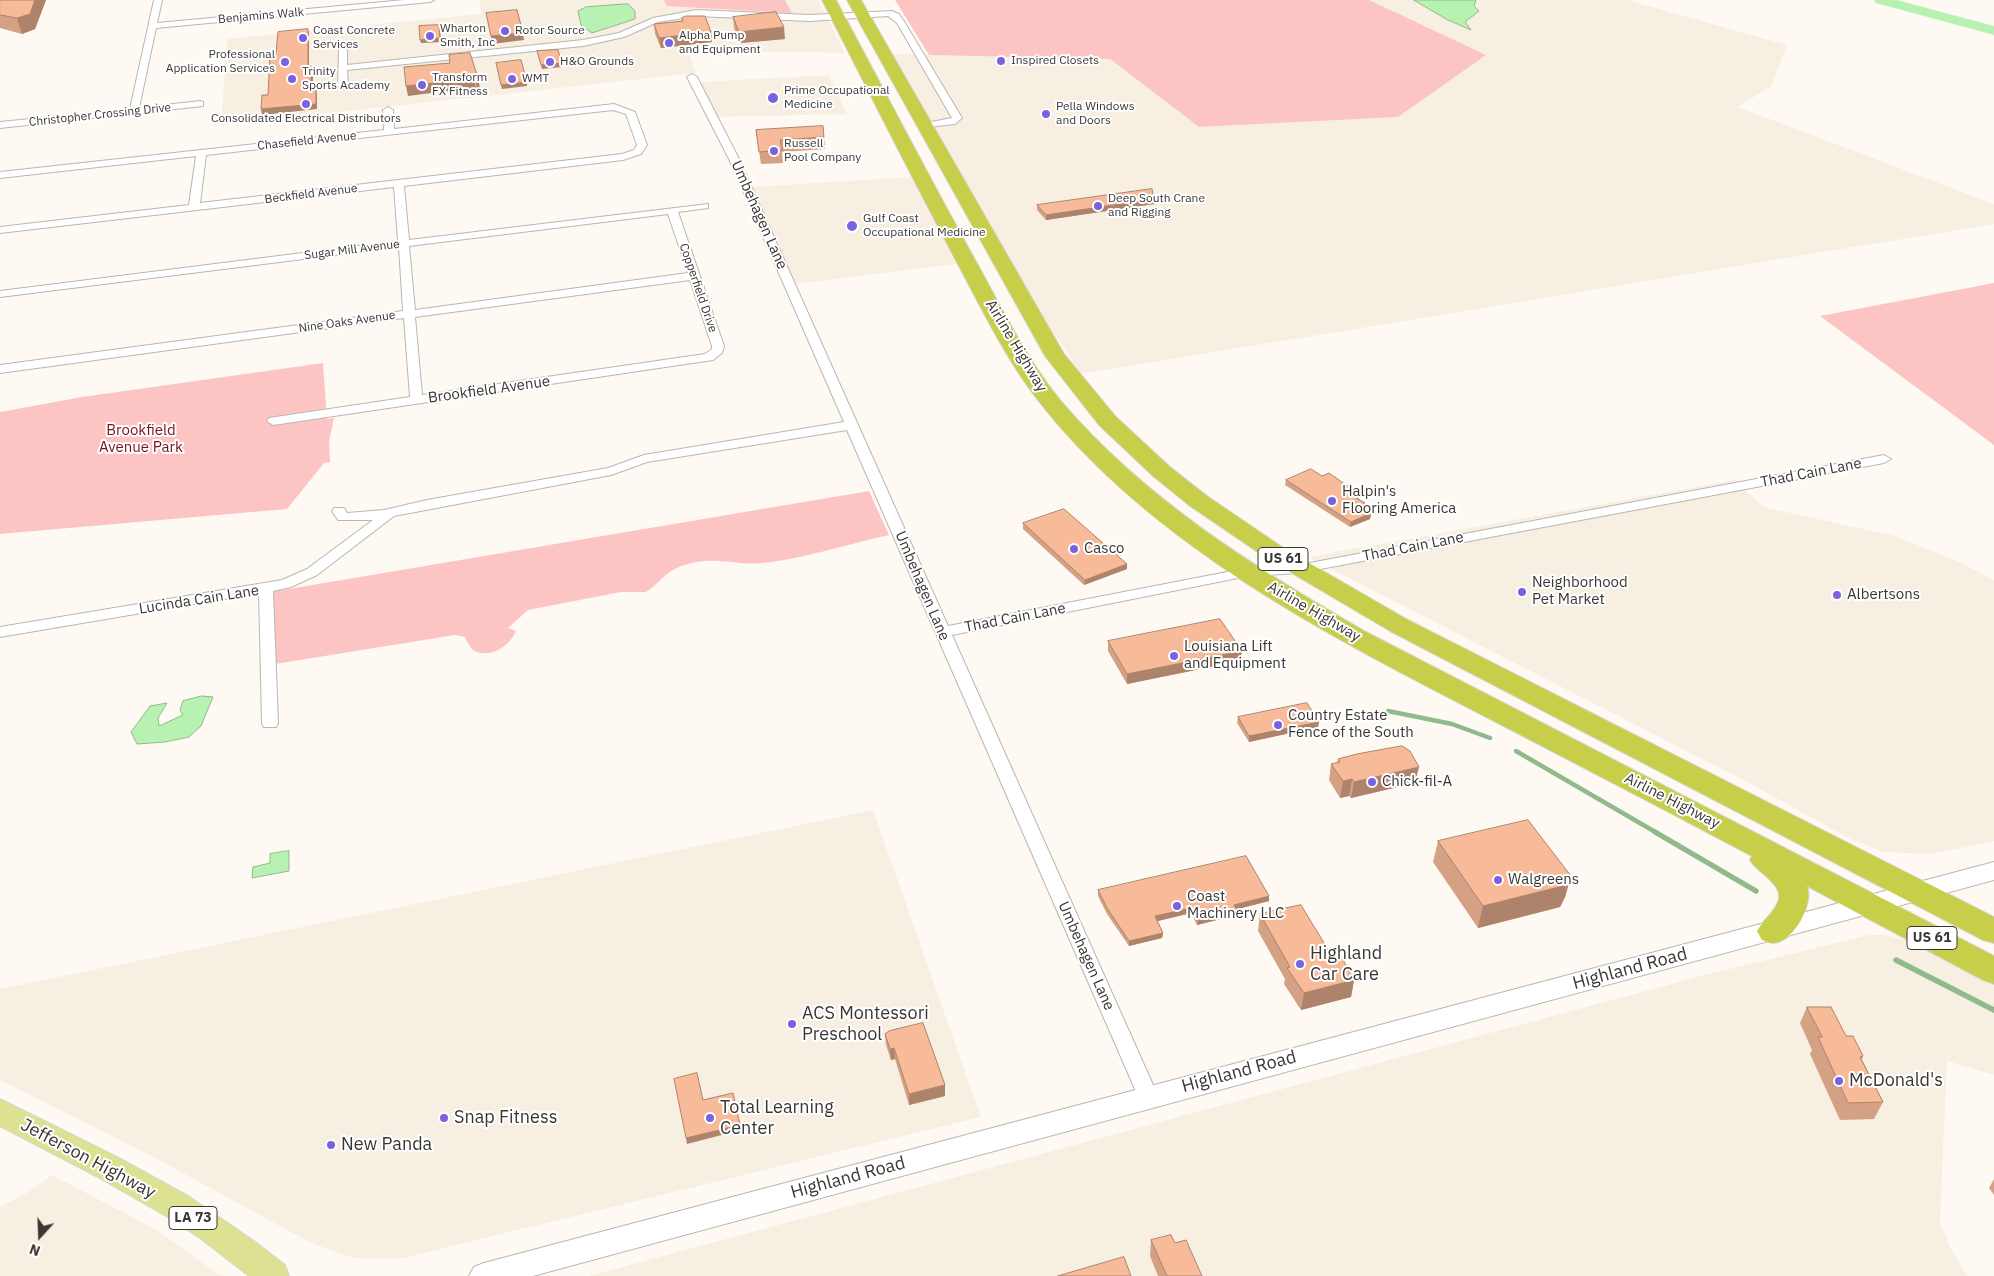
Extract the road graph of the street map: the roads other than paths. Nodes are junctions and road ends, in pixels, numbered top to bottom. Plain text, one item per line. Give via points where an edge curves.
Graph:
1 (158, 0) edge
2 (430, 0) edge
3 (845, 7) edge
4 (152, 26) junction
5 (343, 50) dead end
6 (343, 68) junction
7 (692, 77) dead end
8 (343, 86) dead end
9 (200, 104) dead end
10 (388, 110) dead end
11 (134, 111) junction
12 (0, 125) edge
13 (924, 126) junction
14 (390, 131) junction
15 (202, 152) junction
16 (623, 157) joint
17 (913, 158) junction
18 (0, 175) edge
19 (399, 183) junction
20 (704, 206) dead end
21 (194, 207) junction
22 (672, 210) junction
23 (0, 230) edge
24 (403, 244) junction
25 (993, 249) junction
26 (694, 276) junction
27 (0, 294) edge
28 (408, 314) junction
29 (704, 358) joint
30 (0, 369) edge
31 (416, 400) junction
32 (274, 421) dead end
33 (852, 425) junction
34 (1884, 459) dead end
35 (339, 511) dead end
36 (392, 512) junction
37 (1299, 568) junction
38 (1248, 572) junction
39 (266, 589) junction
40 (1297, 603) junction
41 (0, 632) edge
42 (942, 632) junction
43 (1546, 702) junction
44 (270, 723) dead end
45 (1702, 817) junction
46 (1994, 872) edge
47 (1916, 892) junction
48 (1870, 905) junction
49 (1773, 931) junction
50 (1994, 932) edge
51 (1994, 970) edge
52 (1148, 1096) junction
53 (0, 1112) edge
54 (274, 1276) edge
55 (484, 1276) edge

1 - 4 street
2 - 4 street, Benjamins Walk
3 - 6 street via 810,18 696,13 656,20 622,35 591,42
3 - 13 highway, Airline Highway / US 61
3 - 13 street via 896,16 957,118 946,124
3 - 17 highway, Airline Highway / US 61
4 - 11 street
5 - 6 street
6 - 8 street
7 - 33 street, Umbehagen Lane via 734,159
9 - 11 street, Christopher Crossing Drive
10 - 14 street
11 - 12 street, Christopher Crossing Drive
13 - 25 highway, Airline Highway / US 61
14 - 15 street, Chasefield Avenue
14 - 16 street, Chasefield Avenue via 614,107 630,112 642,145 638,152
15 - 18 street, Chasefield Avenue
15 - 21 street
16 - 19 street, Beckfield Avenue
17 - 25 highway via 936,185 969,246 977,250
17 - 38 highway, Airline Highway / US 61 via 1022,362 1052,404 1100,456 1170,517
19 - 21 street, Beckfield Avenue
19 - 24 street
20 - 22 street, Sugar Mill Avenue
21 - 23 street, Beckfield Avenue
22 - 24 street, Sugar Mill Avenue
22 - 26 street, Copperfield Drive
24 - 27 street, Sugar Mill Avenue
24 - 28 street
25 - 37 highway, Airline Highway / US 61 via 1055,356 1125,439 1185,491
26 - 28 street, Nine Oaks Avenue
26 - 29 street, Copperfield Drive via 718,346 714,354
28 - 30 street, Nine Oaks Avenue
28 - 31 street
29 - 31 street, Brookfield Avenue
31 - 32 street, Brookfield Avenue
33 - 36 street via 644,459 612,471
33 - 42 street, Umbehagen Lane
34 - 37 street, Thad Cain Lane
35 - 36 street via 349,518
36 - 39 street via 312,572
37 - 38 street, Thad Cain Lane
37 - 43 highway, Airline Highway / US 61 via 1428,641
38 - 40 highway, Airline Highway / US 61
38 - 42 street, Thad Cain Lane
39 - 41 street, Lucinda Cain Lane
39 - 44 street, Lucinda Cain Lane
40 - 43 highway via 1514,704 1527,706
40 - 45 highway, Airline Highway / US 61
42 - 52 street, Umbehagen Lane
43 - 47 highway, Airline Highway / US 61
45 - 48 highway, Airline Highway / US 61
45 - 49 highway via 1772,865 1789,881 1795,903 1792,911
46 - 47 main road, Highland Road
47 - 48 main road, Highland Road
47 - 50 highway, Airline Highway / US 61
48 - 49 main road, Highland Road
48 - 51 highway, Airline Highway / US 61
49 - 52 main road, Highland Road
52 - 55 main road, Highland Road
53 - 54 main road, Jefferson Highway / LA 73 via 169,1202 222,1236

